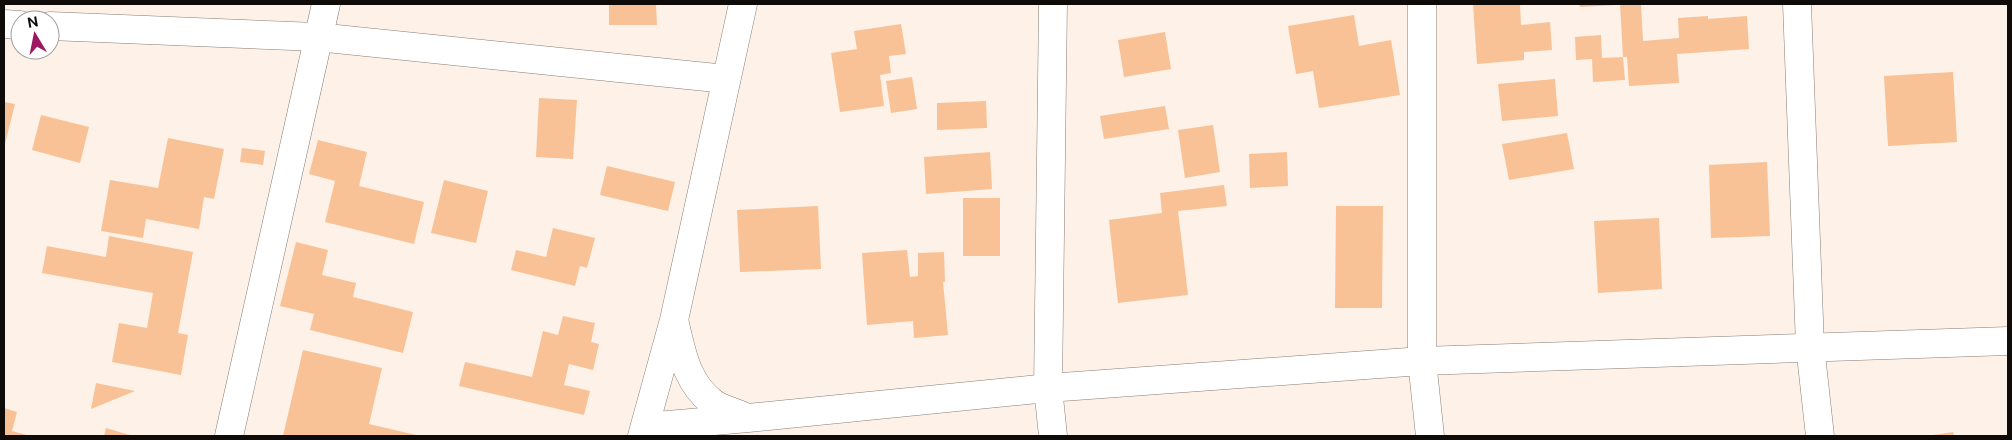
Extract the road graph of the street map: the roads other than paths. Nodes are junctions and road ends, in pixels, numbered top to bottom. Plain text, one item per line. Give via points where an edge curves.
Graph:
1 (326, 4) edge
2 (743, 4) edge
3 (1053, 4) edge
4 (1422, 4) edge
5 (1796, 4) edge
6 (60, 26) edge
7 (317, 37) junction
8 (726, 79) junction
9 (674, 320) junction
10 (2008, 341) edge
11 (1810, 346) junction
12 (1422, 361) junction
13 (1048, 388) junction
14 (748, 418) junction
15 (653, 431) edge
16 (229, 436) edge
17 (1052, 436) edge
18 (1430, 436) edge
19 (1820, 436) edge

1 - 7 street
2 - 8 street
3 - 13 street
4 - 12 street
5 - 11 street
6 - 7 street
7 - 8 street
7 - 16 street
8 - 9 street
9 - 14 street via 684,363 695,385 714,404
9 - 15 street
10 - 11 street
11 - 12 street
11 - 19 street
12 - 13 street
12 - 18 street
13 - 14 street
13 - 17 street
14 - 15 street

